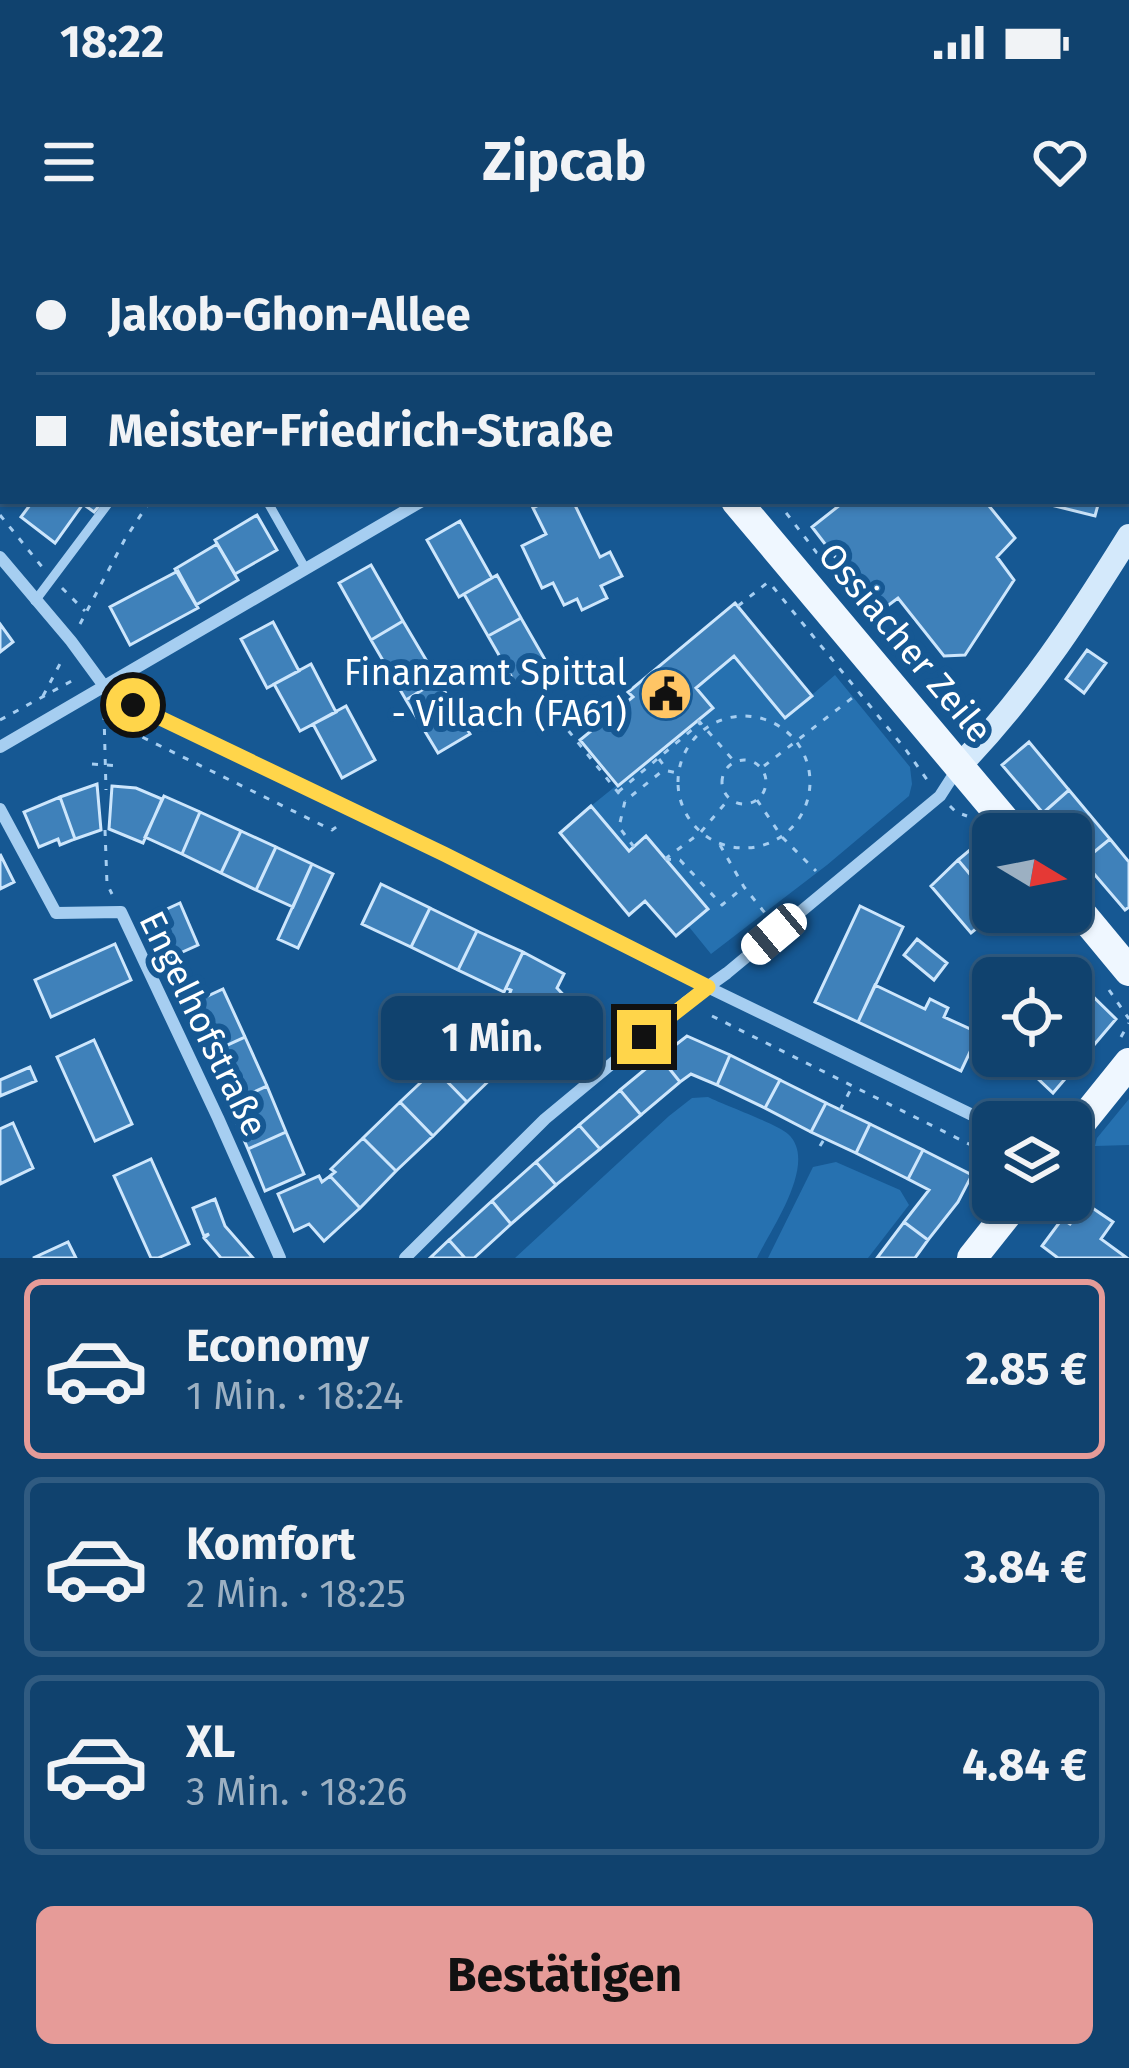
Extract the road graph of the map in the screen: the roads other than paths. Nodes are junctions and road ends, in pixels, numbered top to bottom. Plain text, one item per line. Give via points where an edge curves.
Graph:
1 (108, 504) edge
2 (270, 504) edge
3 (417, 504) edge
4 (726, 509) edge
5 (1129, 536) edge
6 (0, 557) edge
7 (305, 568) junction
8 (35, 601) junction
9 (104, 686) junction
10 (0, 747) edge
11 (958, 767) junction
12 (0, 809) edge
13 (998, 813) edge
14 (1092, 926) edge
15 (1129, 971) edge
16 (708, 987) junction
17 (1129, 1063) edge
18 (1092, 1110) edge
19 (972, 1115) edge
20 (1001, 1221) edge
21 (280, 1258) edge
22 (405, 1258) edge
23 (972, 1258) edge

1 - 8 lane
2 - 7 lane
3 - 7 street
4 - 11 main road, Ossiacher Zeile
5 - 11 main road via 1043,667
6 - 8 street
7 - 9 street
8 - 9 street
9 - 10 street
9 - 16 street
11 - 13 main road, Ossiacher Zeile
11 - 16 street via 940,796
12 - 21 street, Engelhofstraße via 56,914 121,912
14 - 15 main road
16 - 19 street
16 - 22 street via 545,1119
17 - 18 main road
20 - 23 main road

